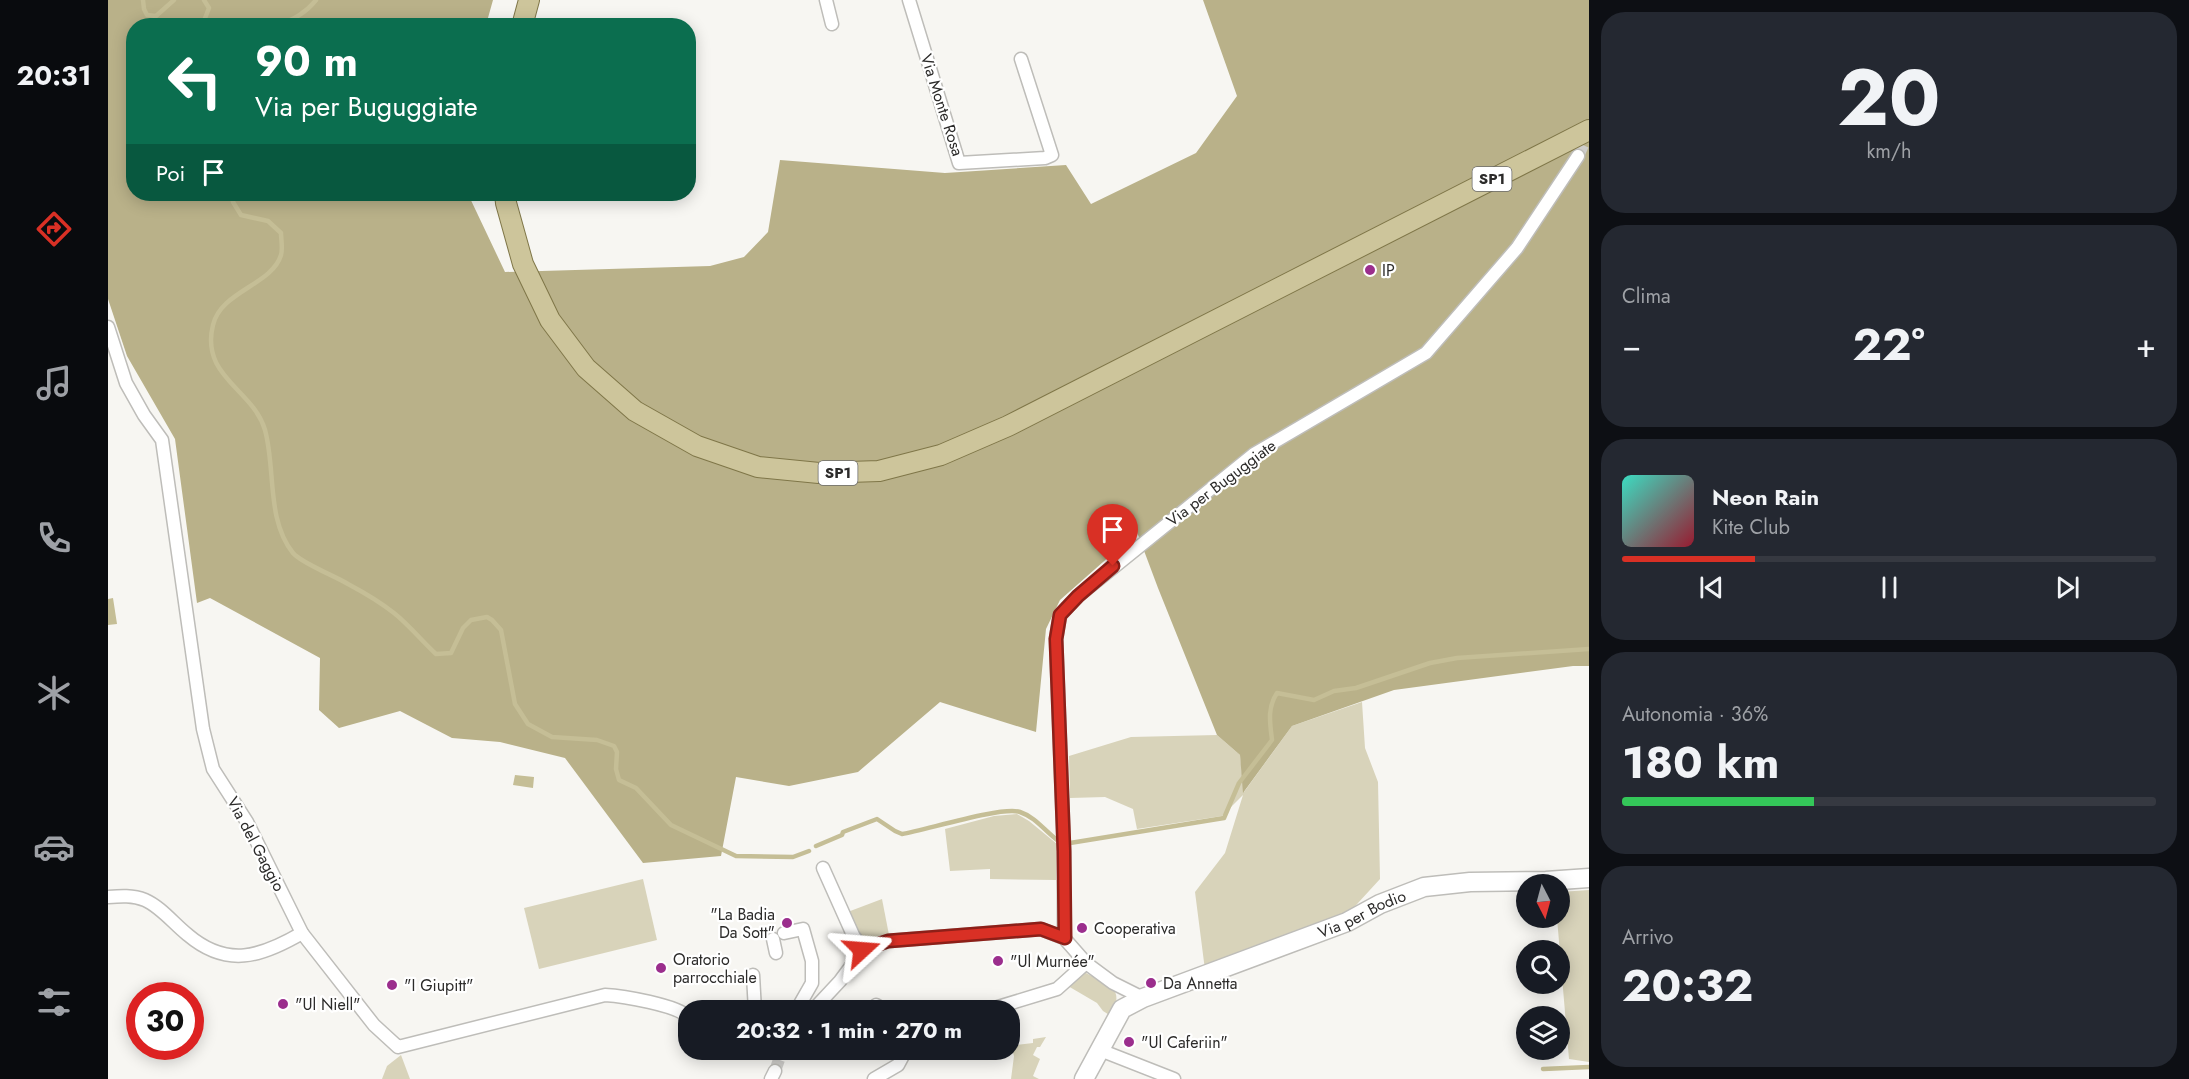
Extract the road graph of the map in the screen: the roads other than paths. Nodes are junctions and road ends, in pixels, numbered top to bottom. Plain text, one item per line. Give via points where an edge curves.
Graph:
1 (529, 0) edge
2 (826, 0) edge
3 (909, 0) edge
4 (524, 18) edge
5 (832, 24) dead end
6 (1021, 59) dead end
7 (1589, 130) edge
8 (1578, 156) tunnel mouth
9 (506, 201) edge
10 (108, 327) edge
11 (823, 868) dead end
12 (1589, 878) edge
13 (108, 897) edge
14 (302, 933) junction
15 (1065, 938) junction
16 (862, 950) junction
17 (776, 953) dead end
18 (1086, 963) junction
19 (753, 975) dead end
20 (1143, 998) junction
21 (754, 1000) edge
22 (802, 1000) edge
23 (822, 1000) edge
24 (1020, 1000) edge
25 (678, 1012) edge
26 (1100, 1050) junction
27 (901, 1060) edge
28 (874, 1079) edge
29 (1084, 1079) edge
30 (1174, 1079) edge

1 - 4 main road
2 - 5 street
3 - 6 street, Via Monte Rosa via 959,163 1052,155
7 - 9 main road, SP1 via 1008,426 941,455 879,471 819,474 758,467 697,446 635,411 586,368 550,320 523,264
8 - 15 street, Via per Buguggiate via 1517,248 1426,353 1254,454 1113,566 1060,615 1056,639
10 - 14 street, Via del Gaggio via 126,383 162,440 202,720 213,770 247,822
11 - 16 street
12 - 20 street, Via per Bodio via 1424,887 1347,922
13 - 14 street via 145,900 188,936 221,955 261,953
14 - 25 street, Via del Gaggio via 374,1025 398,1047 605,995 633,998
15 - 16 street via 1041,929 888,941
15 - 18 street
16 - 23 street
17 - 22 street via 778,936 803,929 812,961 812,983
18 - 20 street
18 - 24 street via 1057,989
19 - 21 street
20 - 26 street, Via per Bodio via 1122,1009
26 - 29 street, Via per Bodio
26 - 30 street
27 - 28 street

